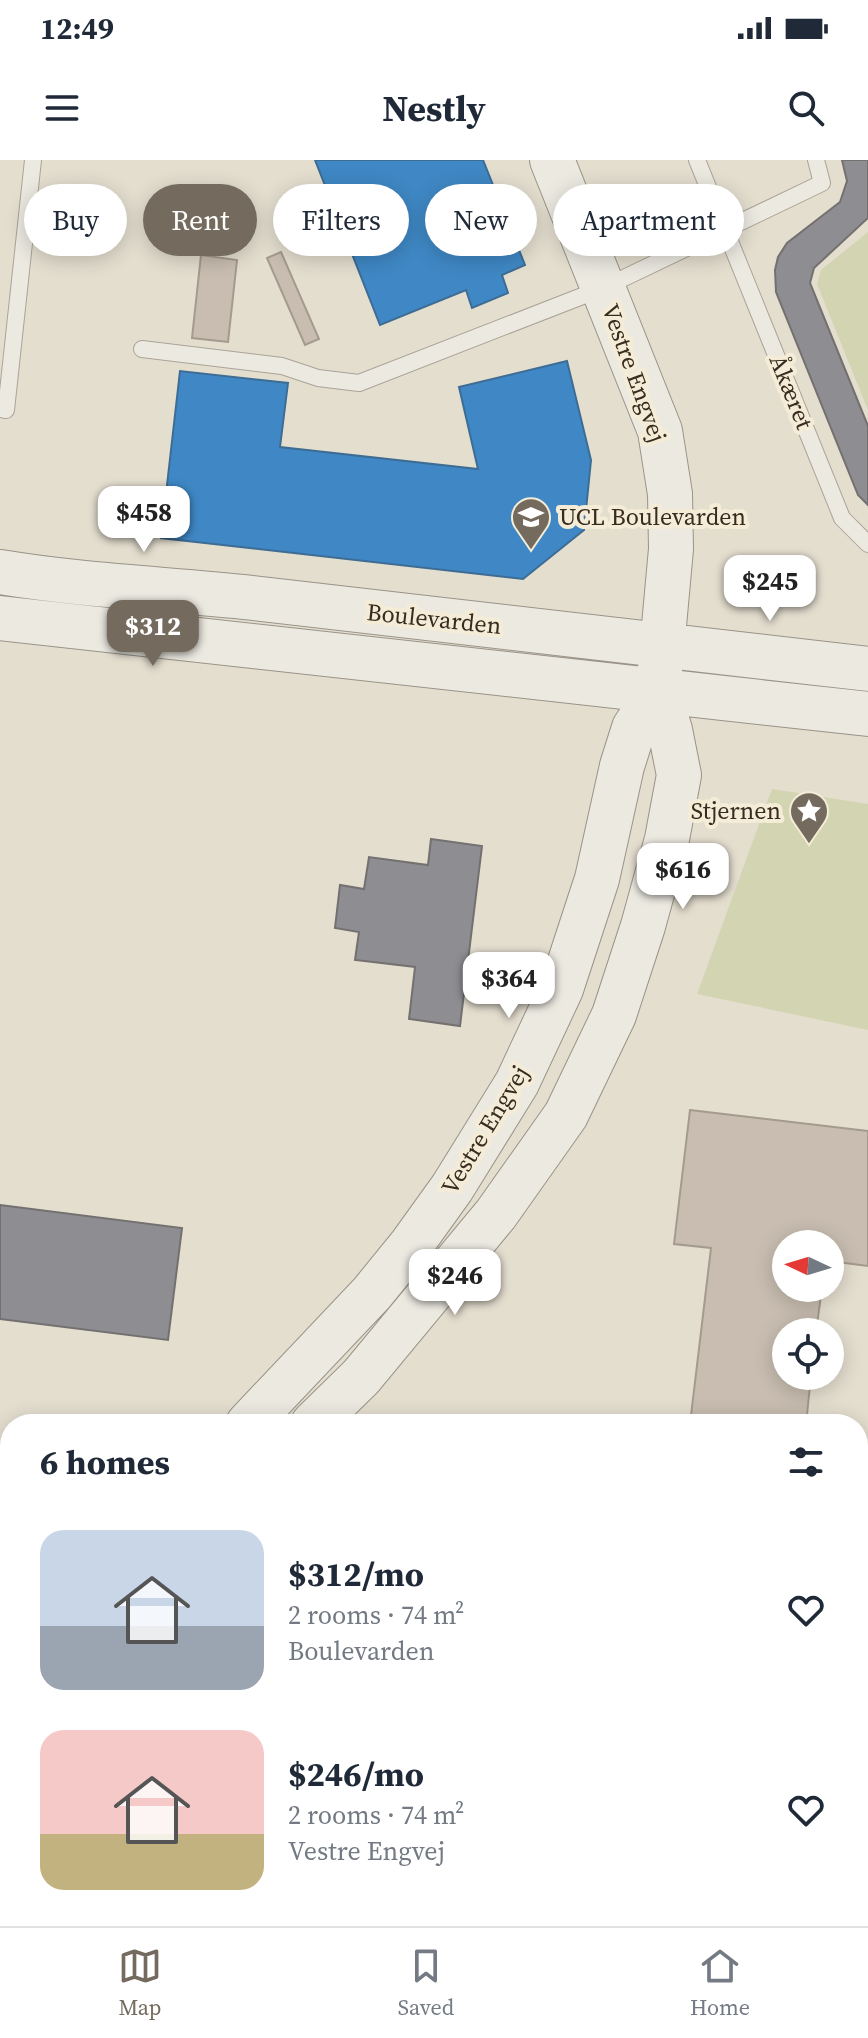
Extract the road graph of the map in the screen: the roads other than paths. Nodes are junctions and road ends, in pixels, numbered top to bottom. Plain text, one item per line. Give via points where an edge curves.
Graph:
1 (33, 160) edge
2 (552, 160) edge
3 (697, 160) edge
4 (816, 160) edge
5 (706, 184) edge
6 (744, 222) edge
7 (671, 256) edge
8 (735, 256) edge
9 (603, 288) junction
10 (142, 349) dead end
11 (0, 409) edge
12 (868, 544) edge
13 (0, 572) edge
14 (48, 602) junction
15 (0, 618) edge
16 (663, 643) junction
17 (868, 669) edge
18 (658, 691) junction
19 (868, 714) edge
20 (257, 1414) edge
21 (323, 1414) edge

1 - 11 lane via 6,410
2 - 9 street, Vestre Engvej
3 - 5 lane, Åkæret
4 - 6 lane via 822,183
7 - 9 lane
8 - 12 lane, Åkæret via 842,518
9 - 10 lane via 359,383 282,366
9 - 16 street, Vestre Engvej via 660,431 670,494 671,549
13 - 14 street, Boulevarden
14 - 15 street, Boulevarden
14 - 16 street, Boulevarden via 232,596
14 - 18 street, Boulevarden
16 - 17 street, Boulevarden
16 - 18 street, Vestre Engvej
18 - 19 street, Boulevarden
18 - 20 street, Vestre Engvej via 634,728 597,879 561,989 517,1083 411,1245
18 - 21 street, Vestre Engvej via 679,775 643,926 614,1015 590,1067 566,1115 496,1214 361,1377

